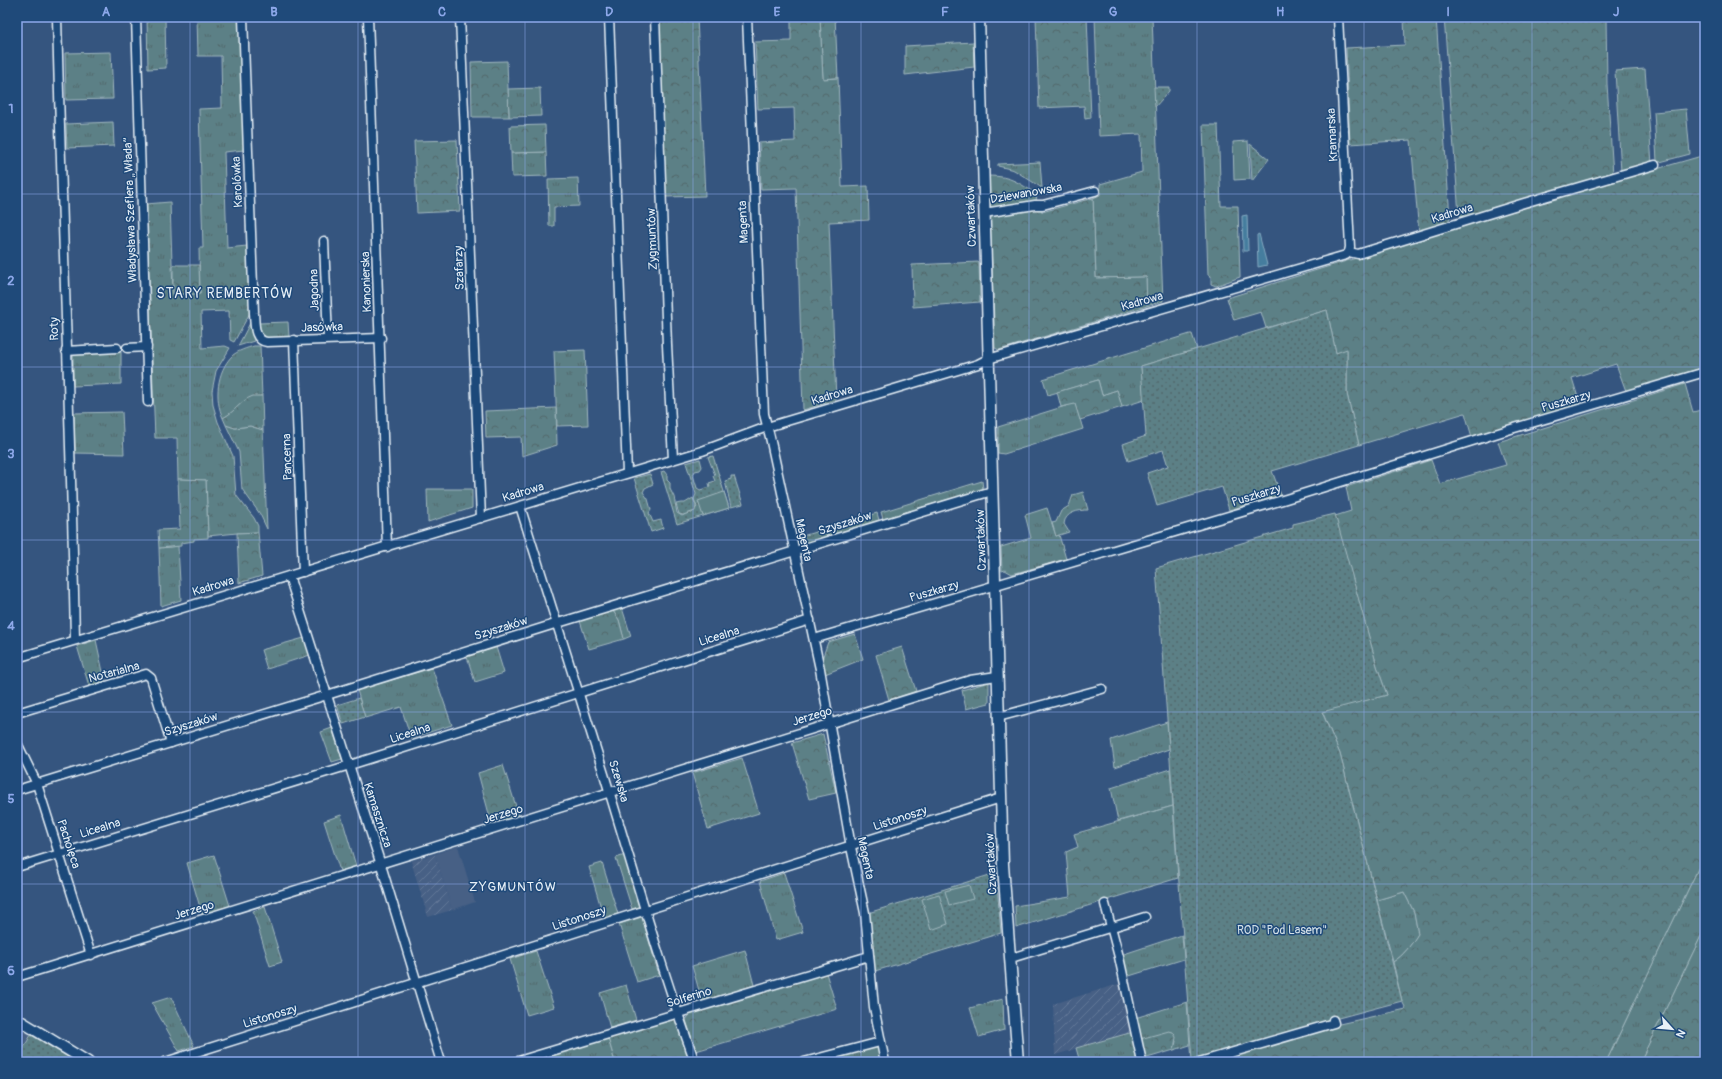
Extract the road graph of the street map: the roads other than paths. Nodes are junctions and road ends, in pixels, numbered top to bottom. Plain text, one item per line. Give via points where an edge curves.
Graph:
1 (57, 17) edge
2 (136, 17) edge
3 (243, 17) edge
4 (368, 17) edge
5 (460, 17) edge
6 (608, 17) edge
7 (655, 17) edge
8 (747, 17) edge
9 (979, 17) edge
10 (1338, 17) edge
11 (1655, 165) dead end
12 (1095, 191) dead end
13 (984, 213) junction
14 (324, 241) dead end
15 (1349, 252) junction
16 (381, 338) junction
17 (328, 339) junction
18 (294, 340) junction
19 (263, 342) joint
20 (147, 347) junction
21 (117, 348) dead end
22 (126, 348) dead end
23 (66, 351) junction
24 (988, 359) junction
25 (1705, 372) edge
26 (148, 402) dead end
27 (767, 427) junction
28 (673, 459) junction
29 (627, 472) junction
30 (992, 492) junction
31 (520, 506) junction
32 (481, 518) junction
33 (387, 547) junction
34 (795, 551) junction
35 (303, 572) junction
36 (289, 576) junction
37 (995, 586) junction
38 (810, 620) junction
39 (558, 623) junction
40 (814, 639) junction
41 (75, 640) junction
42 (17, 658) edge
43 (997, 676) junction
44 (1102, 689) dead end
45 (579, 692) junction
46 (327, 695) junction
47 (17, 713) edge
48 (998, 717) junction
49 (829, 724) junction
50 (17, 743) edge
51 (171, 743) junction
52 (349, 765) junction
53 (37, 784) junction
54 (17, 790) edge
55 (610, 793) junction
56 (1001, 798) junction
57 (851, 847) junction
58 (59, 853) junction
59 (381, 864) junction
60 (17, 867) edge
61 (1105, 904) dead end
62 (645, 910) junction
63 (1145, 918) dead end
64 (1112, 928) junction
65 (91, 955) junction
66 (870, 956) junction
67 (1011, 958) junction
68 (17, 977) edge
69 (417, 982) junction
70 (677, 1013) junction
71 (17, 1019) edge
72 (1333, 1020) dead end
73 (880, 1042) junction
74 (88, 1062) edge
75 (165, 1062) edge
76 (441, 1062) edge
77 (515, 1062) edge
78 (694, 1062) edge
79 (804, 1062) edge
80 (885, 1062) edge
81 (1018, 1062) edge
82 (1142, 1062) edge
83 (1199, 1062) edge

1 - 23 street, Roty
2 - 20 street, Władysława Szeflera „Włada”
3 - 19 street, Karolówka via 254,321 256,334
4 - 16 street, Kanonierska
5 - 32 street, Szafarzy
6 - 29 street
7 - 28 street, Zygmuntów
8 - 27 street, Magenta
9 - 13 street, Czwartaków
10 - 15 street, Kramarska
11 - 15 street, Kadrowa via 1358,254
12 - 13 street, Dziewanowska via 1043,205
13 - 24 street, Czwartaków
14 - 17 street, Jagodna
15 - 24 street, Kadrowa via 1346,255
16 - 17 street, Jasówka
16 - 33 street, Kanonierska
17 - 18 street, Jasówka
18 - 19 street, Jasówka
18 - 35 street, Pancerna
20 - 22 street
20 - 26 street, Władysława Szeflera „Włada”
21 - 23 street
23 - 41 street, Roty
24 - 27 street, Kadrowa
24 - 30 street, Czwartaków
25 - 37 street, Puszkarzy
27 - 28 street, Kadrowa
27 - 34 street, Magenta
28 - 29 street, Kadrowa
29 - 31 street, Kadrowa
30 - 34 street, Szyszaków
30 - 37 street, Czwartaków
31 - 32 street, Kadrowa
31 - 39 street, Szewska
32 - 33 street, Kadrowa
33 - 35 street, Kadrowa
34 - 38 street, Magenta
34 - 39 street, Szyszaków
35 - 36 street, Kadrowa
36 - 41 street, Kadrowa
36 - 46 street, Kamasznicza
37 - 40 street, Puszkarzy
37 - 43 street, Czwartaków
38 - 40 street, Magenta
38 - 45 street, Licealna
39 - 45 street, Szewska
39 - 46 street, Szyszaków
40 - 49 street, Magenta
41 - 42 street, Kadrowa
43 - 48 street, Czwartaków
43 - 49 street, Jerzego via 970,680
44 - 48 street
45 - 52 street, Licealna
45 - 55 street, Szewska
46 - 51 street, Szyszaków
46 - 52 street, Kamasznicza
47 - 51 street, Notarialna via 146,674 151,678
48 - 56 street, Czwartaków
49 - 55 street, Jerzego
49 - 57 street, Magenta
50 - 53 street, Pacholęca
51 - 53 street, Szyszaków
52 - 58 street, Licealna
52 - 59 street, Kamasznicza
53 - 54 street, Szyszaków
53 - 58 street, Pacholęca
55 - 59 street, Jerzego
55 - 62 street, Szewska
56 - 57 street, Listonoszy
56 - 67 street, Czwartaków via 1003,865
57 - 62 street, Listonoszy
57 - 66 street, Magenta via 865,913
58 - 60 street, Licealna
58 - 65 street, Pacholęca
59 - 65 street, Jerzego
59 - 69 street, Kamasznicza
61 - 64 street
62 - 69 street, Listonoszy
62 - 70 street, Szewska
63 - 64 street
64 - 67 street
64 - 82 street
65 - 68 street, Jerzego
66 - 70 street, Solferino
66 - 73 street, Magenta
67 - 81 street, Czwartaków
69 - 75 street, Listonoszy
69 - 76 street, Kamasznicza
70 - 77 street, Solferino
70 - 78 street, Szewska
71 - 74 street
72 - 83 street via 1334,1023
73 - 79 street
73 - 80 street, Magenta

